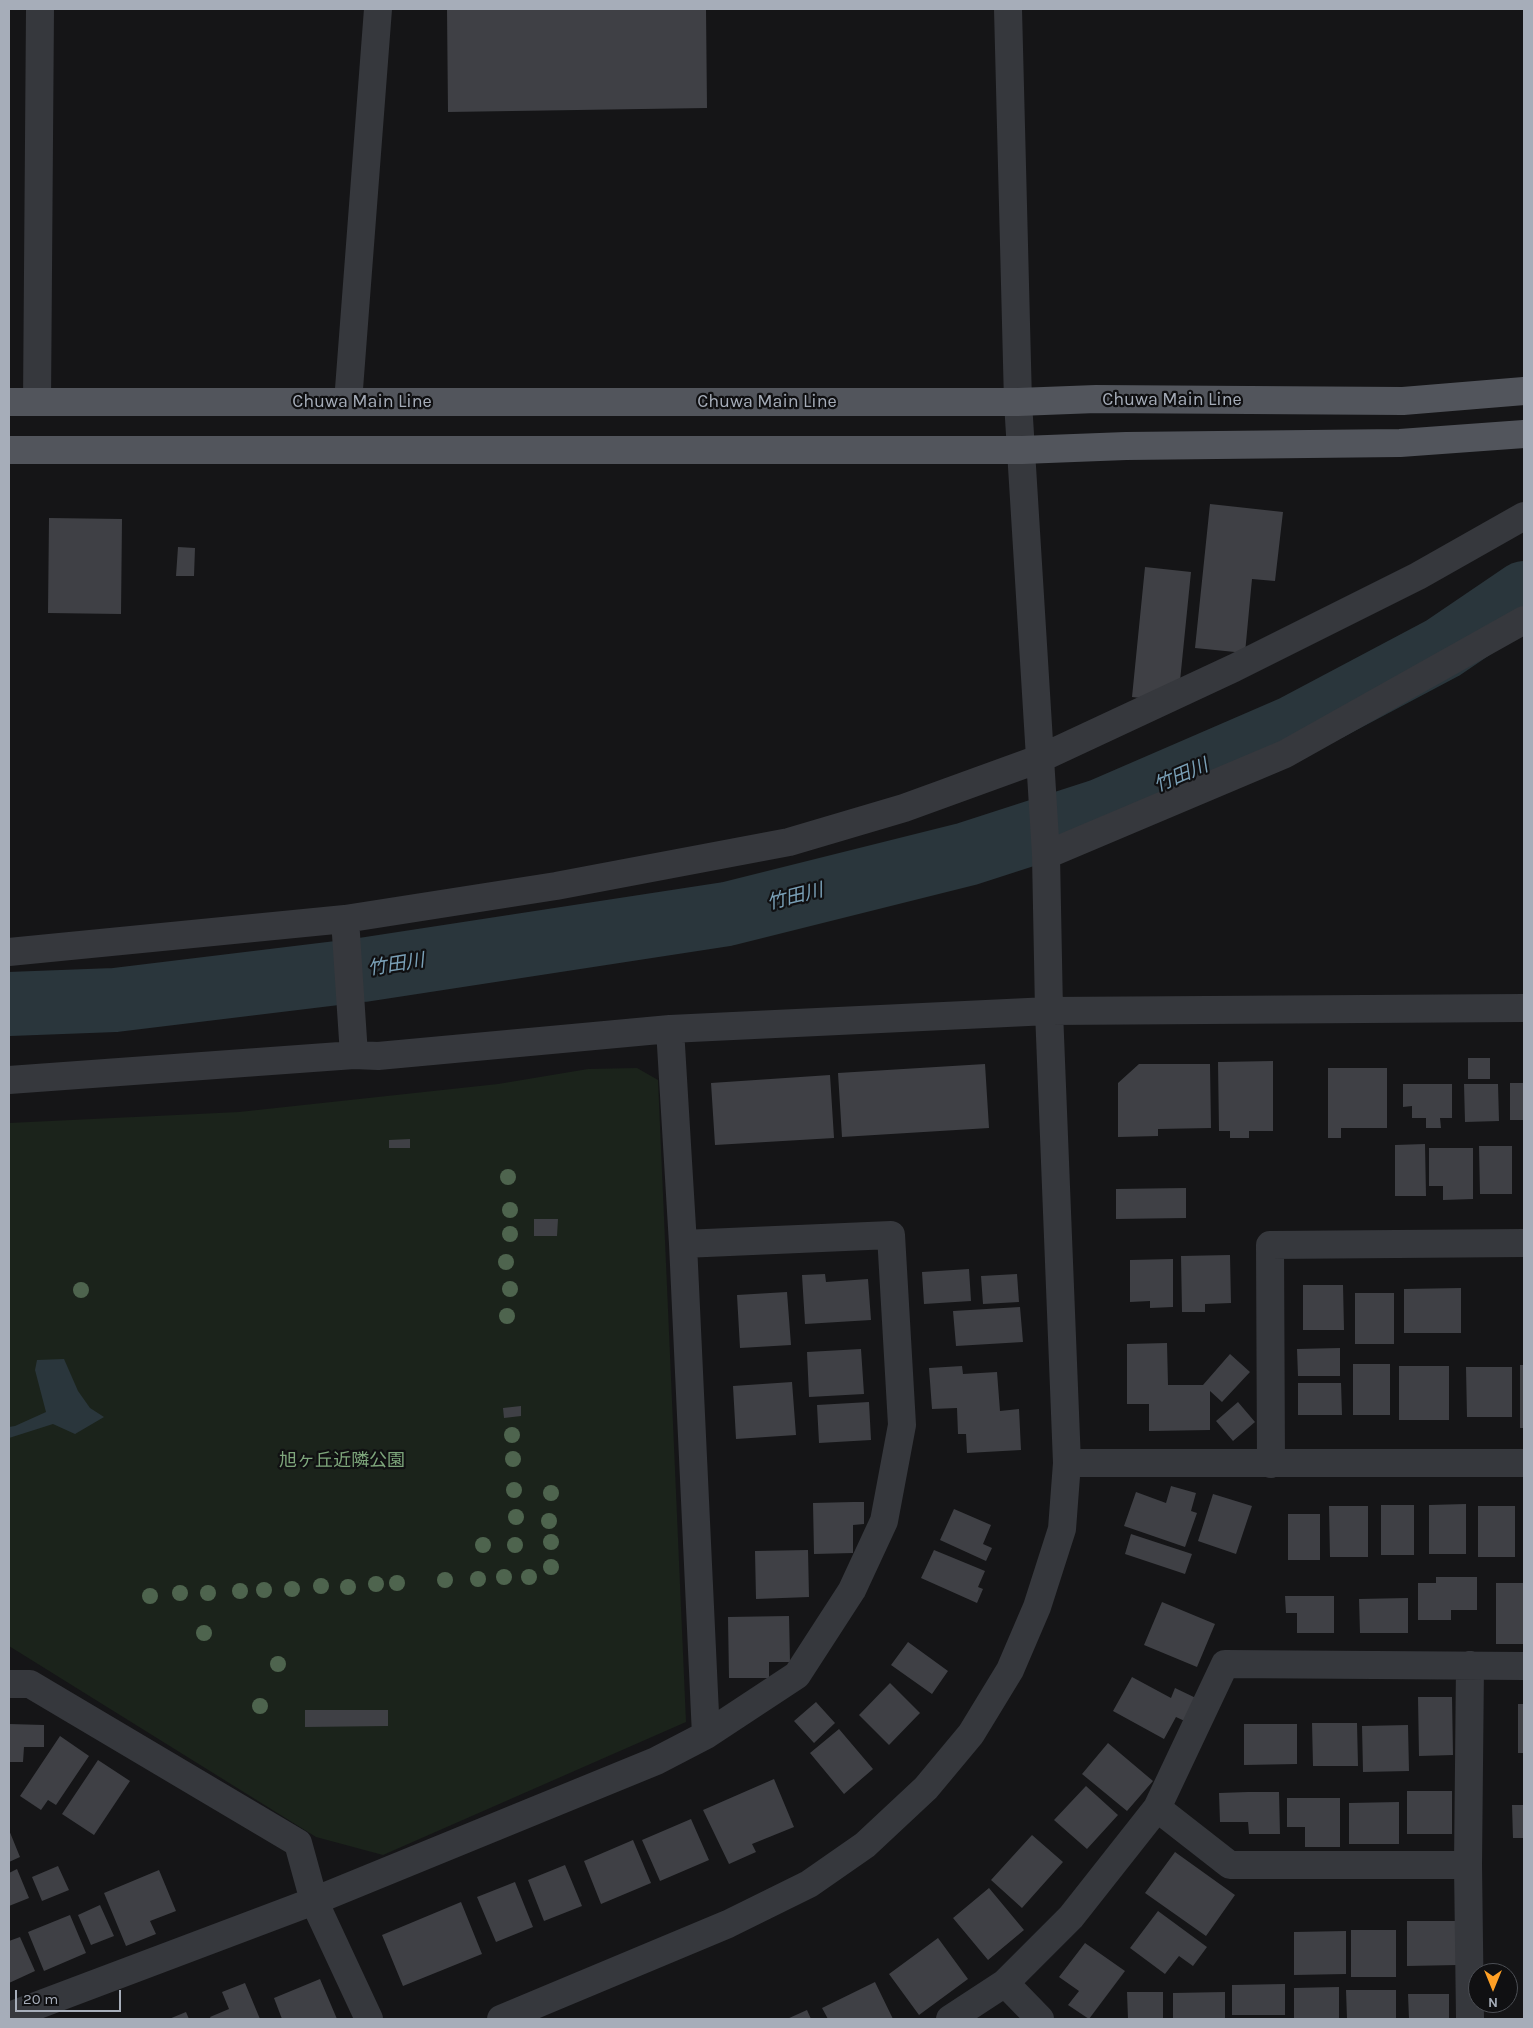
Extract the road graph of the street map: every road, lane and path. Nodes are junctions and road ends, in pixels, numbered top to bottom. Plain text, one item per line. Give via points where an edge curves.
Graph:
1 (40, 9) edge
2 (378, 9) edge
3 (1008, 9) edge
4 (1524, 391) edge
5 (9, 402) edge
6 (37, 402) junction
7 (348, 402) junction
8 (1018, 402) junction
9 (1524, 434) edge
10 (9, 450) edge
11 (1022, 450) junction
12 (1524, 516) edge
13 (1524, 620) edge
14 (1039, 759) junction
15 (1046, 858) junction
16 (346, 919) junction
17 (9, 952) edge
18 (1524, 1008) edge
19 (1049, 1010) junction
20 (670, 1029) junction
21 (354, 1055) junction
22 (9, 1080) edge
23 (1524, 1243) edge
24 (683, 1244) junction
25 (1067, 1463) junction
26 (1524, 1463) edge
27 (1271, 1464) junction
28 (1470, 1665) junction
29 (1524, 1666) edge
30 (16, 1680) edge
31 (706, 1735) junction
32 (1157, 1808) junction
33 (1468, 1864) junction
34 (314, 1900) junction
35 (1005, 1983) junction
36 (9, 2016) edge
37 (369, 2019) edge
38 (501, 2019) edge
39 (950, 2019) edge
40 (1040, 2019) edge
41 (1470, 2019) edge

1 - 6 street
2 - 7 street
3 - 8 street
4 - 8 main road, Chuwa Main Line via 1403,401 1096,399
5 - 6 main road, Chuwa Main Line
6 - 7 main road, Chuwa Main Line
7 - 8 main road, Chuwa Main Line
8 - 11 street
9 - 11 main road via 1400,443
10 - 11 main road
11 - 14 street
12 - 14 street via 1418,576
13 - 15 street via 1285,754
14 - 15 street
14 - 16 street via 904,808 789,842 556,886
15 - 19 street
16 - 17 street
16 - 21 street
18 - 19 street
19 - 20 street
19 - 25 street
20 - 21 street via 378,1056
20 - 24 street
21 - 22 street
23 - 27 street via 1270,1245
24 - 31 street
24 - 31 street via 891,1234 902,1425 884,1520 852,1590 797,1675
25 - 27 street
25 - 38 street via 1062,1529 1037,1607 1010,1670 971,1734 926,1788 865,1845 809,1884 728,1924
26 - 27 street
28 - 29 street
28 - 32 street via 1225,1664
28 - 33 street
30 - 34 street via 298,1843
31 - 34 street via 656,1761
32 - 33 street via 1230,1864
32 - 35 street via 1071,1916
33 - 41 street
34 - 36 street
34 - 37 street
35 - 39 street
35 - 40 street

